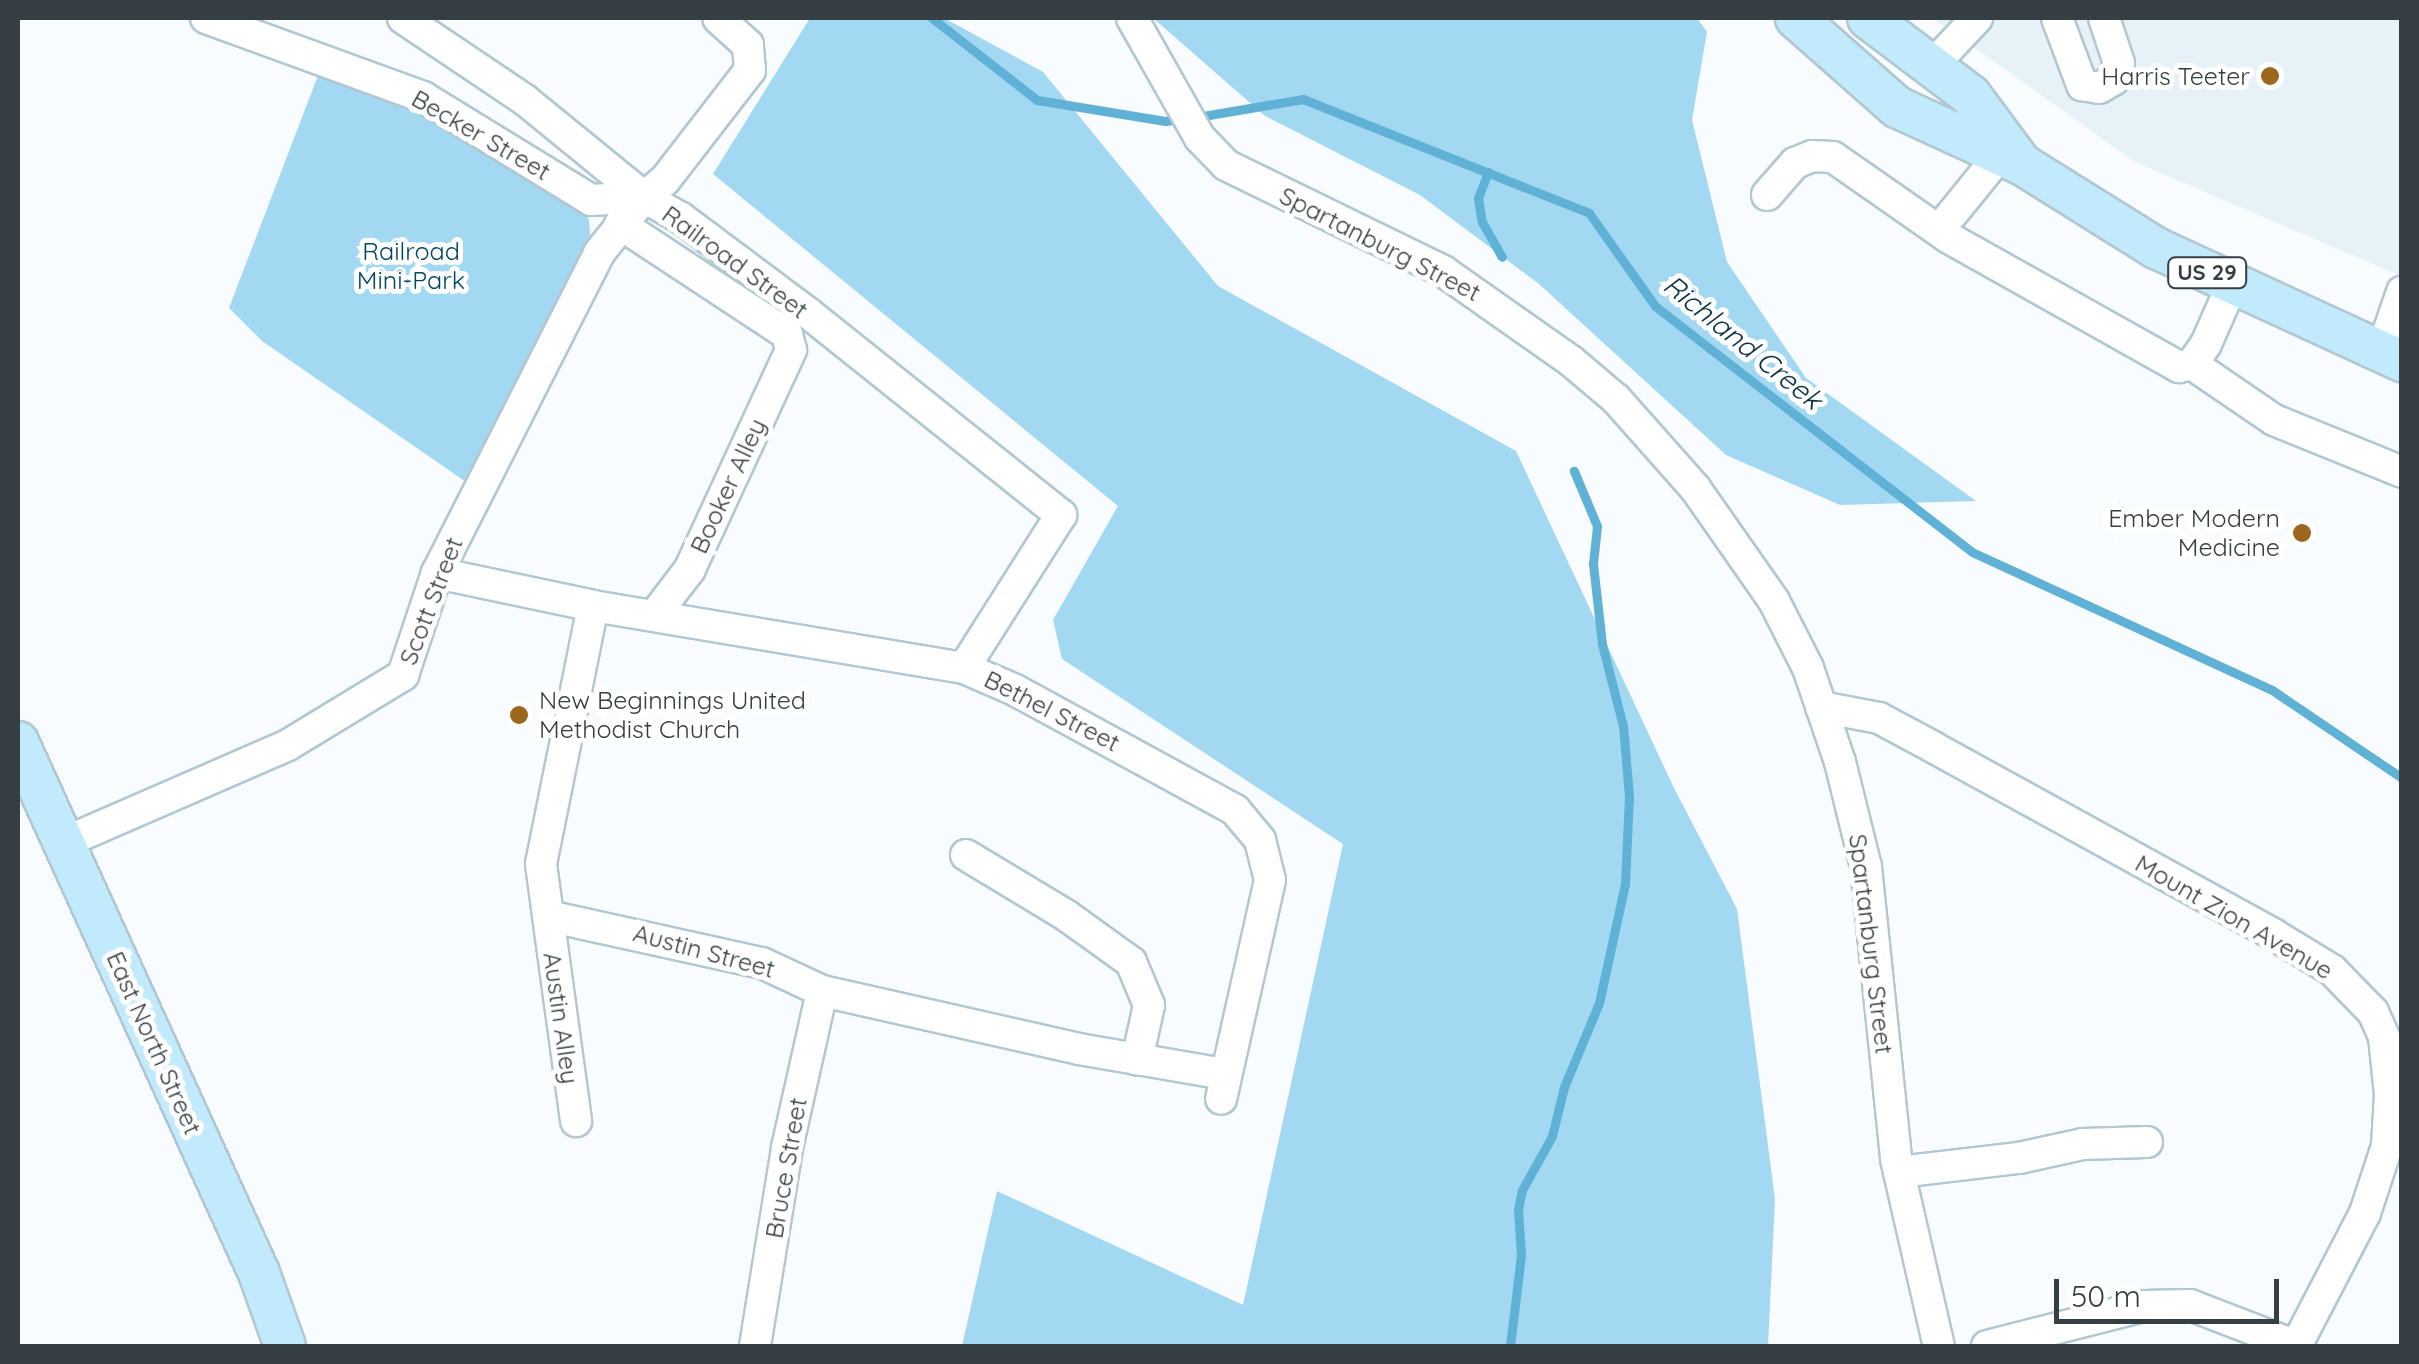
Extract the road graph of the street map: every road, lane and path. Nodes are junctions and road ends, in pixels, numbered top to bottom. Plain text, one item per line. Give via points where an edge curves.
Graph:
1 (206, 18) edge
2 (403, 18) edge
3 (718, 18) edge
4 (1132, 18) edge
5 (1796, 18) edge
6 (1829, 18) edge
7 (1868, 18) edge
8 (1977, 18) edge
9 (2057, 18) edge
10 (2104, 18) edge
11 (1932, 66) junction
12 (2010, 155) junction
13 (1767, 195) dead end
14 (644, 197) junction
15 (620, 224) junction
16 (1939, 230) junction
17 (2232, 285) junction
18 (2402, 292) edge
19 (2391, 358) edge
20 (2192, 364) junction
21 (2402, 472) edge
22 (436, 573) junction
23 (592, 606) junction
24 (654, 616) junction
25 (964, 668) junction
26 (1821, 707) junction
27 (18, 742) edge
28 (63, 842) junction
29 (966, 854) dead end
30 (548, 916) junction
31 (822, 991) junction
32 (1137, 1060) junction
33 (1222, 1086) joint
34 (576, 1121) dead end
35 (2147, 1142) dead end
36 (1899, 1172) junction
37 (285, 1346) edge
38 (755, 1346) edge
39 (1939, 1346) edge
40 (1987, 1346) edge
41 (2296, 1346) edge

1 - 14 street, Becker Street via 423,97 591,200
2 - 14 street, Railroad Street via 526,100
3 - 14 street, Scott Street via 748,45 750,70 665,180
4 - 26 street, Spartanburg Street via 1200,138 1226,165 1472,288 1616,399 1739,546 1808,668
5 - 12 main road, US 29 via 1897,107
6 - 11 main road via 1890,71 1913,82
7 - 11 main road, US 29
8 - 11 street
9 - 10 street via 2082,85 2099,88 2113,80 2119,64
11 - 12 main road, US 29 via 1972,96
12 - 16 street
12 - 17 main road, US 29 via 2156,248
13 - 16 street via 1795,163 1834,156
14 - 15 street, Scott Street
14 - 25 street, Railroad Street via 808,314 1060,515
15 - 22 street, Scott Street
15 - 24 street, Booker Alley via 787,334 791,350 690,568
16 - 20 street via 2162,360
17 - 19 main road, US 29
17 - 20 street
18 - 19 street
20 - 21 street via 2274,420
22 - 23 street, Bethel Street
22 - 28 street, Scott Street via 403,675 288,744
23 - 24 street, Bethel Street
23 - 30 street via 541,864
24 - 25 street, Bethel Street
25 - 33 street, Bethel Street via 1193,784 1235,810 1260,840 1270,880
26 - 36 street, Spartanburg Street via 1866,867
26 - 41 street, Mount Zion Avenue via 1879,718 2273,934 2332,970 2373,1012 2384,1037 2388,1076 2386,1146 2364,1212
27 - 28 main road, East North Street
28 - 37 main road, East North Street via 259,1273
29 - 32 street via 1131,962 1149,1004
30 - 31 street, Austin Street via 762,962
30 - 34 street, Austin Alley
31 - 32 street, Austin Street
31 - 38 street, Bruce Street via 787,1148
32 - 33 street, Austin Street
35 - 36 street via 2083,1144
36 - 39 street, Spartanburg Street
40 - 41 street via 2144,1306 2190,1306

